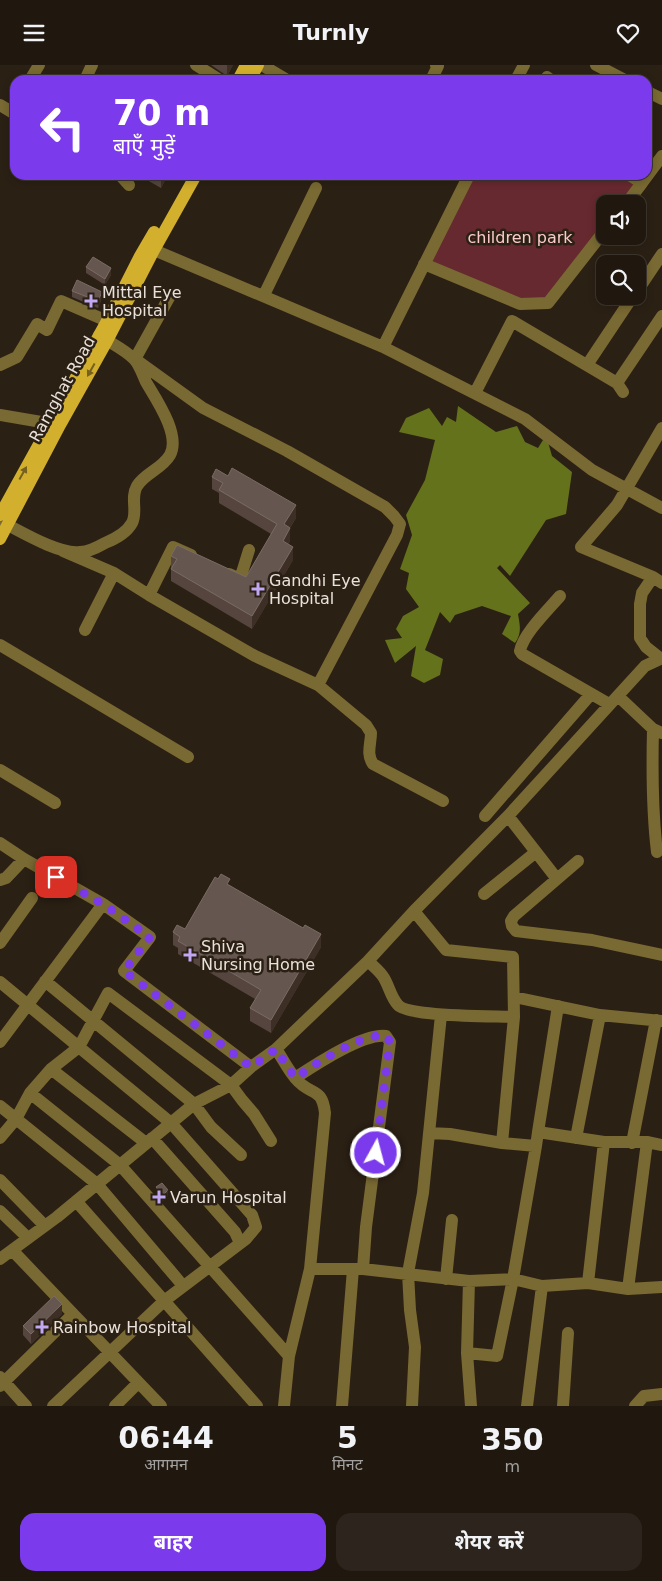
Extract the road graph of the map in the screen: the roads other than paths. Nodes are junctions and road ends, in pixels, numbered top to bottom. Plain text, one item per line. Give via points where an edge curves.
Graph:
1 (196, 65) edge
2 (260, 65) edge
3 (596, 65) edge
4 (212, 75) edge
5 (278, 75) edge
6 (615, 75) edge
7 (662, 156) edge
8 (652, 170) edge
9 (124, 180) edge
10 (185, 180) edge
11 (192, 180) edge
12 (466, 180) edge
13 (637, 180) edge
14 (644, 180) edge
15 (642, 183) junction
16 (129, 185) dead end
17 (316, 188) dead end
18 (633, 195) edge
19 (178, 198) junction
20 (596, 242) edge
21 (154, 250) junction
22 (662, 253) edge
23 (424, 264) junction
24 (646, 278) edge
25 (171, 294) dead end
26 (264, 295) junction
27 (627, 305) edge
28 (662, 316) edge
29 (107, 321) junction
30 (103, 338) junction
31 (382, 347) junction
32 (135, 359) junction
33 (0, 365) edge
34 (587, 365) junction
35 (476, 393) junction
36 (0, 415) edge
37 (55, 424) junction
38 (662, 428) edge
39 (626, 488) junction
40 (662, 508) edge
41 (3, 520) edge
42 (0, 539) edge
43 (64, 551) junction
44 (249, 551) dead end
45 (198, 559) edge
46 (215, 567) edge
47 (114, 573) junction
48 (658, 580) edge
49 (149, 595) junction
50 (560, 596) dead end
51 (85, 630) dead end
52 (0, 645) edge
53 (661, 658) edge
54 (318, 685) junction
55 (591, 693) junction
56 (613, 700) junction
57 (657, 731) edge
58 (188, 757) dead end
59 (0, 770) edge
60 (442, 801) dead end
61 (55, 803) dead end
62 (485, 816) dead end
63 (508, 816) junction
64 (0, 843) edge
65 (536, 852) junction
66 (656, 852) dead end
67 (24, 859) junction
68 (578, 861) dead end
69 (557, 879) junction
70 (0, 880) edge
71 (484, 894) dead end
72 (32, 898) dead end
73 (103, 904) junction
74 (414, 911) junction
75 (0, 943) edge
76 (662, 955) edge
77 (368, 961) junction
78 (45, 981) junction
79 (0, 982) edge
80 (514, 997) junction
81 (27, 1005) junction
82 (558, 1006) junction
83 (441, 1015) junction
84 (600, 1015) junction
85 (514, 1017) junction
86 (92, 1021) junction
87 (659, 1021) edge
88 (0, 1042) edge
89 (78, 1047) junction
90 (276, 1049) junction
91 (251, 1067) junction
92 (51, 1069) junction
93 (295, 1078) junction
94 (231, 1085) junction
95 (30, 1093) junction
96 (194, 1104) junction
97 (0, 1106) edge
98 (16, 1119) junction
99 (171, 1123) junction
100 (538, 1132) junction
101 (429, 1133) junction
102 (0, 1138) edge
103 (576, 1139) junction
104 (149, 1141) junction
105 (271, 1141) dead end
106 (604, 1142) junction
107 (647, 1142) junction
108 (502, 1143) junction
109 (632, 1143) junction
110 (662, 1145) edge
111 (536, 1146) junction
112 (241, 1155) dead end
113 (120, 1165) junction
114 (0, 1180) edge
115 (97, 1184) junction
116 (76, 1201) junction
117 (2, 1215) edge
118 (452, 1220) dead end
119 (45, 1225) junction
120 (28, 1238) junction
121 (240, 1243) junction
122 (12, 1249) junction
123 (0, 1259) edge
124 (210, 1267) junction
125 (310, 1269) junction
126 (358, 1269) junction
127 (408, 1273) junction
128 (446, 1279) junction
129 (513, 1279) junction
130 (179, 1281) dead end
131 (469, 1281) junction
132 (588, 1283) junction
133 (542, 1286) junction
134 (662, 1287) edge
135 (628, 1289) junction
136 (164, 1301) junction
137 (73, 1314) junction
138 (568, 1333) dead end
139 (110, 1352) junction
140 (467, 1353) junction
141 (289, 1356) junction
142 (1, 1382) edge
143 (138, 1383) junction
144 (662, 1394) edge
145 (26, 1406) edge
146 (52, 1406) edge
147 (115, 1406) edge
148 (161, 1406) edge
149 (258, 1406) edge
150 (284, 1406) edge
151 (342, 1406) edge
152 (412, 1406) edge
153 (471, 1406) edge
154 (527, 1406) edge
155 (563, 1406) edge
156 (635, 1406) edge

1 - 4 street
2 - 5 street
3 - 6 street
7 - 8 street
9 - 16 street
10 - 19 main road, Ramghat Road
11 - 19 main road, Ramghat Road
12 - 23 street
13 - 15 street
14 - 15 street
15 - 18 street
17 - 26 street
19 - 21 main road, Ramghat Road
19 - 29 main road, Ramghat Road via 140,256
20 - 23 street via 548,303 520,304
21 - 26 street
21 - 30 main road, Ramghat Road
22 - 24 street
23 - 31 street
25 - 32 street
26 - 31 street
27 - 34 street
28 - 34 street via 620,387
29 - 30 main road, Ramghat Road
29 - 33 street via 61,301 47,331 37,324 17,357
30 - 32 street
30 - 37 main road, Ramghat Road
31 - 35 street
32 - 43 street via 168,421 173,442 170,454 136,488 133,522 125,531 112,541 92,549
32 - 54 street via 203,408 385,507 400,524
34 - 35 street via 512,321
35 - 39 street via 525,419 592,470
36 - 37 street
37 - 41 main road, Ramghat Road
38 - 39 street
39 - 40 street
39 - 48 street via 581,547
41 - 42 main road, Ramghat Road
41 - 43 street
43 - 47 street
44 - 46 street via 240,579
45 - 49 street via 173,547
47 - 49 street
47 - 51 street
48 - 53 street via 642,593 640,638
49 - 54 street via 255,656
50 - 55 street via 526,636 520,651
52 - 58 street
53 - 56 street via 645,666
54 - 60 street via 366,725 371,733 369,752 373,764
55 - 56 street
55 - 62 street
56 - 57 street
56 - 63 street
57 - 66 street via 651,787
59 - 61 street
63 - 65 street
63 - 74 street
64 - 67 street
65 - 69 street
65 - 71 street
67 - 70 street
67 - 73 street
68 - 69 street
69 - 76 street via 514,915 511,921 516,931 592,940
72 - 75 street
73 - 78 street
73 - 91 street via 150,937 124,971
74 - 77 street
74 - 80 street via 446,950 512,957
77 - 83 street via 384,977 399,1007
77 - 90 street
78 - 81 street
78 - 86 street
79 - 81 street
80 - 82 street
80 - 85 street
81 - 88 street
81 - 89 street
82 - 84 street
82 - 100 street
83 - 85 street
83 - 101 street
84 - 87 street
84 - 103 street
85 - 108 street
86 - 89 street
86 - 94 street via 108,993
86 - 96 street
87 - 109 street
89 - 92 street
89 - 99 street
90 - 91 street
90 - 93 street
91 - 94 street
92 - 95 street
92 - 104 street
93 - 125 street via 321,1096 325,1113
93 - 126 street via 345,1048 379,1035 386,1036 390,1042
94 - 96 street
94 - 105 street
95 - 98 street
95 - 113 street
96 - 99 street
96 - 112 street via 211,1127
97 - 98 street
98 - 102 street
98 - 115 street
99 - 104 street
99 - 121 street via 252,1215 256,1227
100 - 103 street
100 - 111 street
101 - 108 street via 450,1133
101 - 127 street via 423,1193
103 - 106 street
104 - 113 street
104 - 121 street via 234,1232
106 - 109 street
106 - 132 street
107 - 109 street
107 - 110 street
107 - 135 street
108 - 111 street
111 - 129 street
113 - 115 street
113 - 124 street
114 - 119 street
115 - 116 street
115 - 130 street
116 - 119 street
116 - 136 street
117 - 120 street
118 - 128 street
119 - 120 street
120 - 122 street
121 - 124 street
122 - 123 street
122 - 137 street
124 - 136 street
124 - 141 street
125 - 126 street
125 - 141 street
126 - 127 street
126 - 151 street
127 - 128 street
127 - 152 street via 415,1347
128 - 131 street
129 - 131 street
129 - 133 street
129 - 140 street via 497,1356
131 - 140 street
132 - 133 street
132 - 135 street
133 - 154 street
134 - 135 street
136 - 139 street
136 - 149 street
137 - 139 street
137 - 142 street
138 - 155 street
139 - 143 street
139 - 146 street
140 - 153 street
141 - 150 street
142 - 145 street
143 - 147 street
143 - 148 street
144 - 156 street via 644,1397

